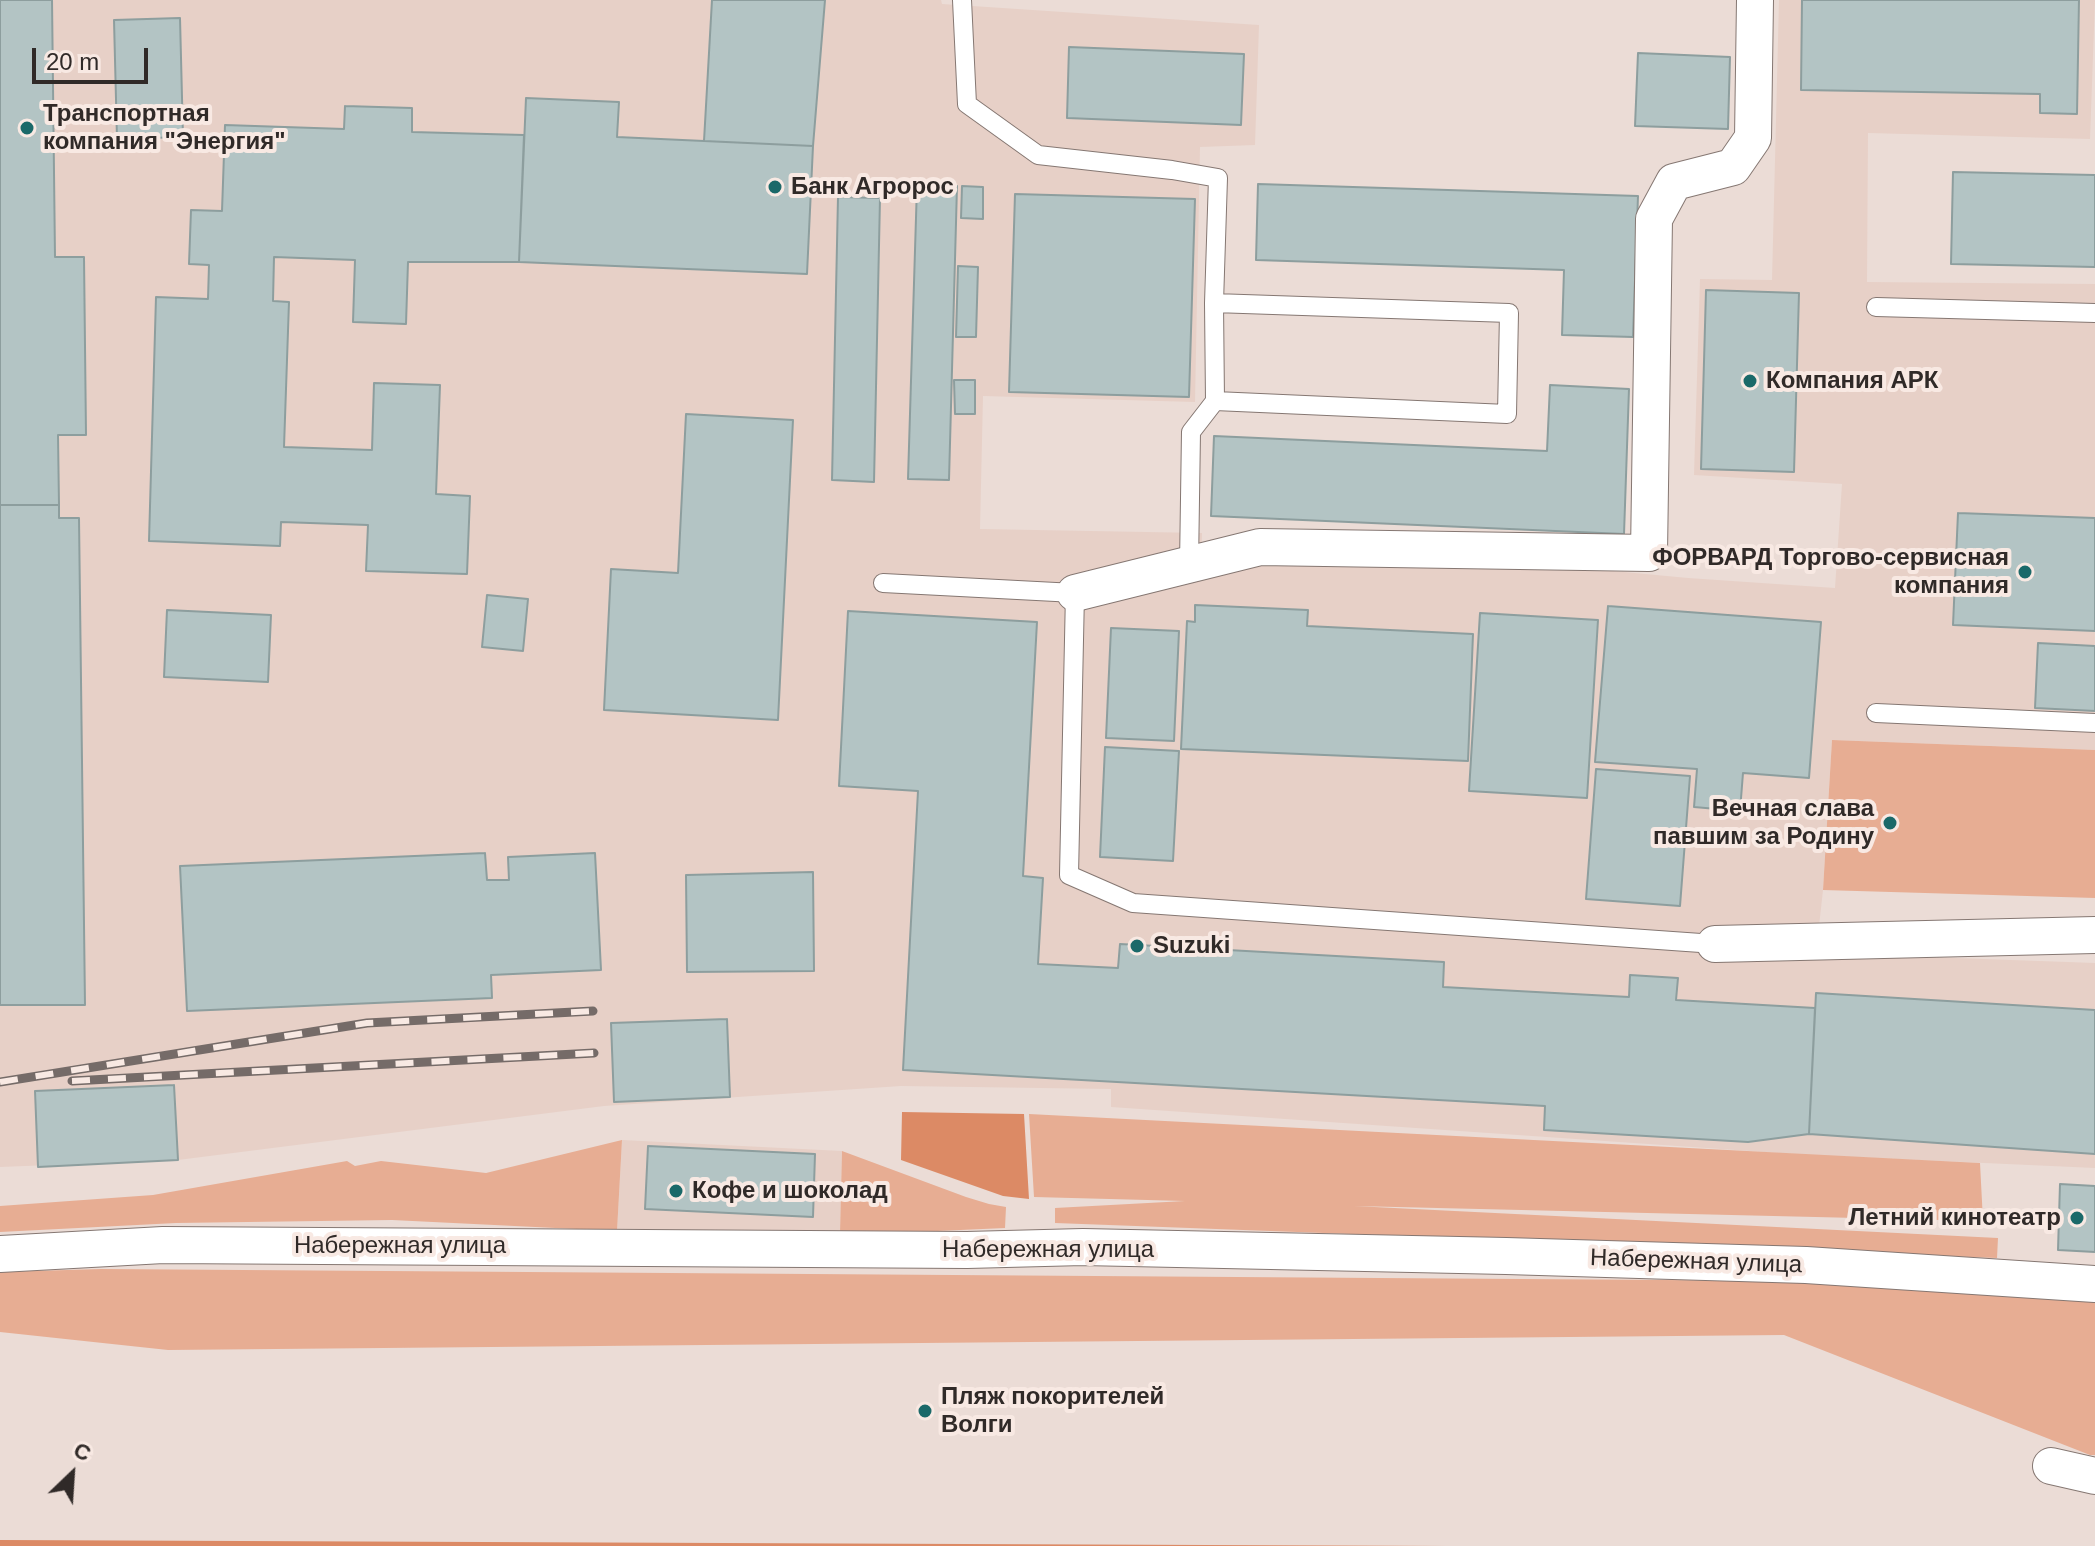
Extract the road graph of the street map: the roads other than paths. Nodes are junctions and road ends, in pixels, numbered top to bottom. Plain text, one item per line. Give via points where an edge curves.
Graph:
1 (962, 0) edge
2 (1755, 0) edge
3 (1214, 303) junction
4 (1876, 307) dead end
5 (2095, 313) edge
6 (1215, 401) junction
7 (1189, 565) junction
8 (883, 583) dead end
9 (1075, 593) junction
10 (1876, 713) dead end
11 (2095, 723) edge
12 (2095, 935) edge
13 (1715, 944) joint
14 (0, 1254) edge
15 (2095, 1284) edge
16 (2051, 1466) dead end
17 (2095, 1476) edge

1 - 3 lane via 967,104 1038,155 1218,178
2 - 7 street via 1753,138 1733,167 1674,182 1654,219 1649,553 1260,547
3 - 6 lane
3 - 6 lane via 1509,313 1507,414
4 - 5 lane
6 - 7 lane via 1191,432
7 - 9 street
8 - 9 lane
9 - 13 lane via 1069,875 1133,903
10 - 11 lane
12 - 13 street
14 - 15 street, Набережная улица via 163,1245 1083,1247 1806,1265
16 - 17 street

